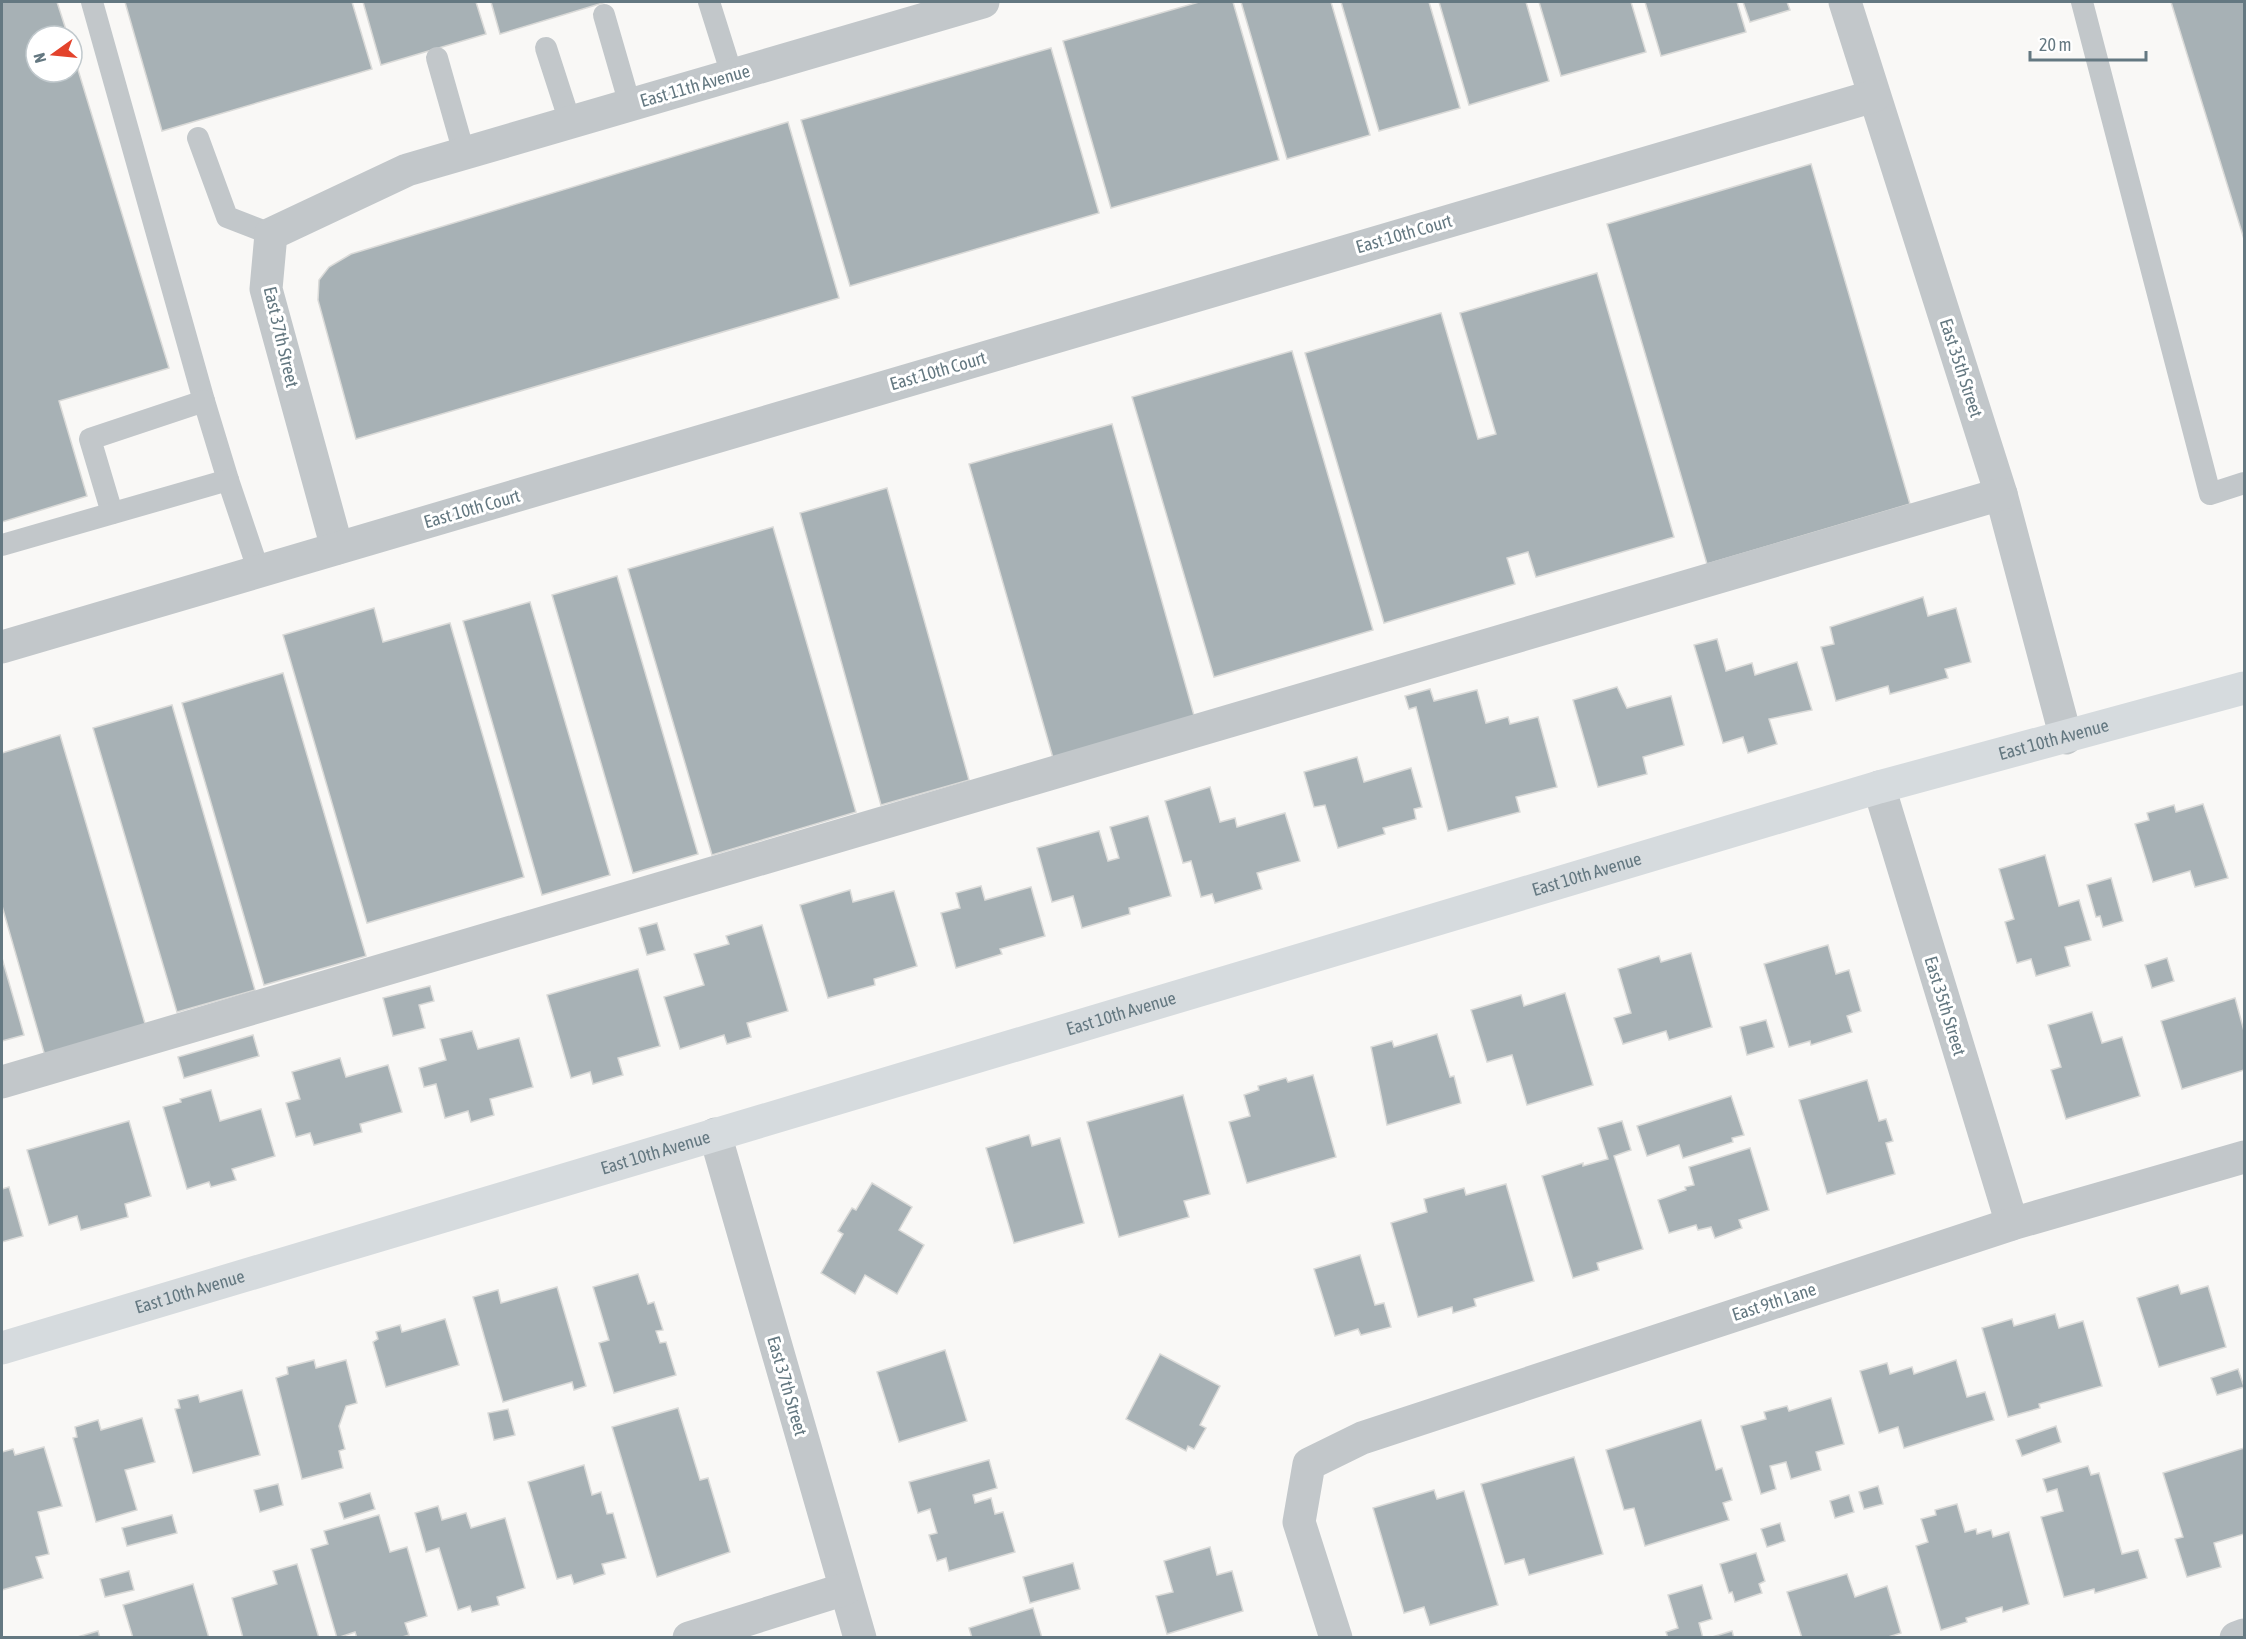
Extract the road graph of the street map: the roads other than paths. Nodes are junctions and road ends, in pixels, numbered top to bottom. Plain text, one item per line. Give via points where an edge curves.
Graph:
1 (93, 2) edge
2 (709, 2) edge
3 (983, 2) edge
4 (1845, 2) edge
5 (2082, 2) edge
6 (604, 15) dead end
7 (546, 48) dead end
8 (437, 58) dead end
9 (732, 75) junction
10 (1874, 96) junction
11 (630, 105) junction
12 (570, 122) junction
13 (198, 138) dead end
14 (464, 153) junction
15 (271, 234) junction
16 (204, 401) junction
17 (228, 480) junction
18 (2244, 483) edge
19 (2001, 494) junction
20 (112, 513) junction
21 (2, 545) edge
22 (337, 548) junction
23 (259, 572) junction
24 (2, 647) edge
25 (2244, 688) edge
26 (2066, 738) junction
27 (1879, 788) junction
28 (2, 1082) edge
29 (715, 1134) junction
30 (2244, 1157) edge
31 (2012, 1224) junction
32 (2, 1348) edge
33 (845, 1589) junction
34 (2244, 1635) edge
35 (689, 1638) edge
36 (860, 1638) edge
37 (1336, 1638) edge
38 (2236, 1638) edge

1 - 16 lane
2 - 9 lane
3 - 9 street, East 11th Avenue
4 - 10 street, East 35th Street
5 - 18 lane via 2210,494
6 - 11 lane
7 - 12 lane
8 - 14 lane
9 - 11 street, East 11th Avenue
10 - 19 street, East 35th Street
10 - 22 street, East 10th Court
11 - 12 street, East 11th Avenue
12 - 14 street, East 11th Avenue
13 - 15 lane via 227,217
14 - 15 street, East 11th Avenue via 407,170
15 - 22 street, East 37th Street via 266,289
16 - 17 lane
16 - 20 lane via 90,439
17 - 20 lane
17 - 23 lane
19 - 26 street, East 35th Street
19 - 28 street
20 - 21 lane
22 - 23 street, East 10th Court
23 - 24 street, East 10th Court
25 - 26 street, East 10th Avenue
26 - 27 street, East 10th Avenue
27 - 29 street, East 10th Avenue
27 - 31 street, East 35th Street
29 - 32 street, East 10th Avenue
29 - 33 street, East 37th Street
30 - 31 street, East 9th Lane
31 - 37 street, East 9th Lane via 1362,1438 1310,1464 1299,1522
33 - 35 street
33 - 36 street, East 37th Street
34 - 38 street

